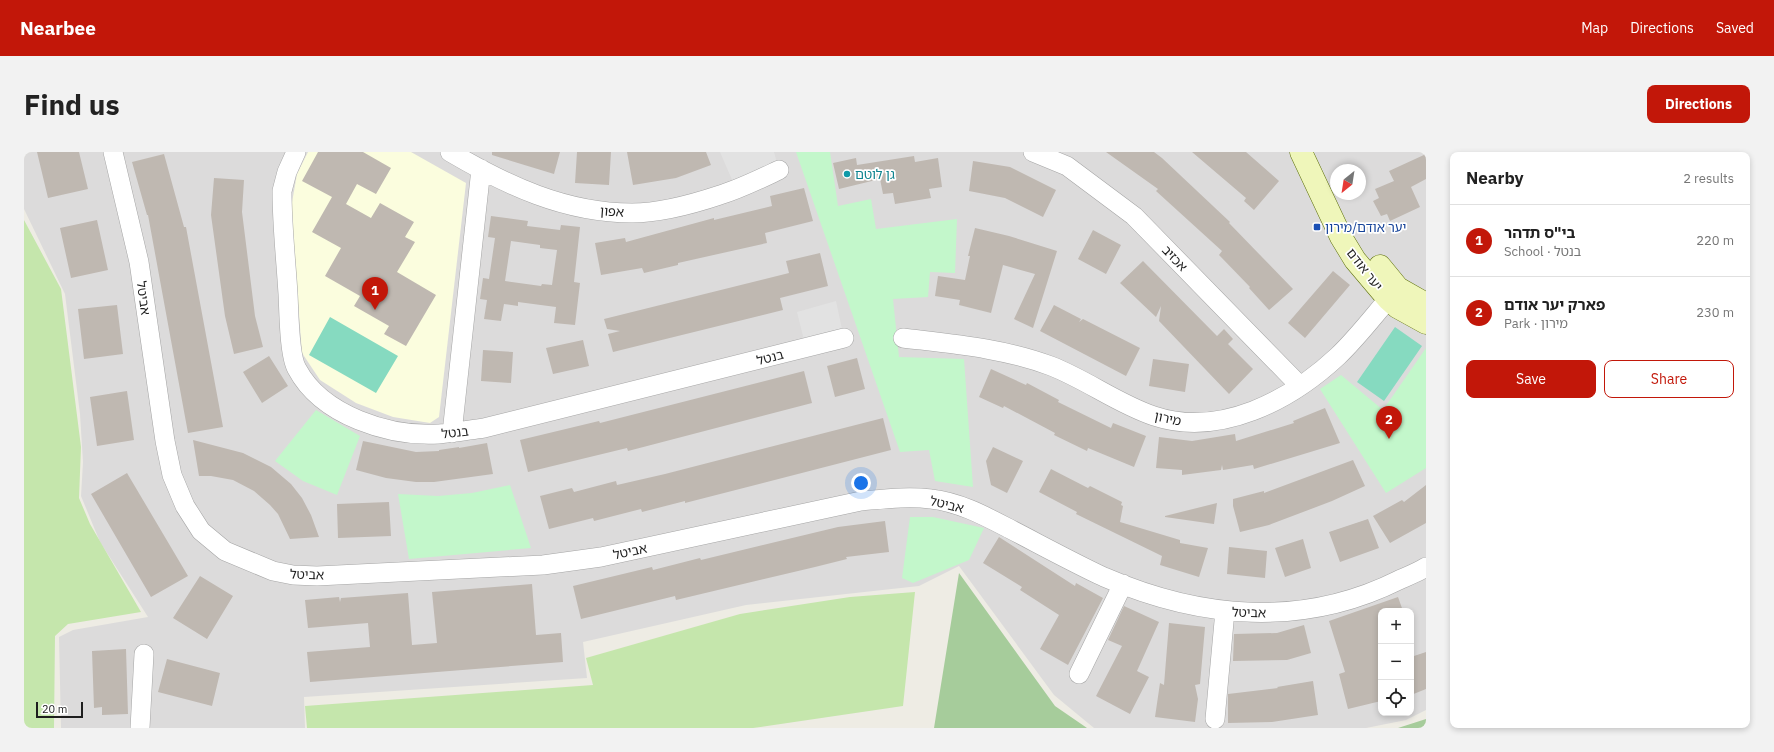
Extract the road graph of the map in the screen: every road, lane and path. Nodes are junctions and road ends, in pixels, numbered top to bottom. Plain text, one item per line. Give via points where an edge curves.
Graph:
1 (113, 152) edge
2 (296, 152) edge
3 (450, 152) edge
4 (1033, 152) edge
5 (1301, 152) edge
6 (481, 169) junction
7 (779, 170) dead end
8 (1393, 293) junction
9 (1426, 304) edge
10 (1426, 323) edge
11 (844, 338) dead end
12 (903, 338) dead end
13 (1300, 386) junction
14 (452, 433) junction
15 (1426, 567) edge
16 (1123, 584) junction
17 (1225, 611) junction
18 (144, 654) dead end
19 (1079, 674) dead end
20 (1215, 719) dead end
21 (140, 728) edge

1 - 16 street, אביטל via 139,262 172,475 185,506 202,530 225,551 252,563 292,575 317,576 547,564 601,557 861,501 901,498 931,499 964,507
2 - 14 street, בנטל via 282,191 290,335 296,368 311,388 330,404 357,420 411,434
3 - 6 street, אפון
4 - 13 street, אכזיב via 1068,166 1134,216
5 - 8 street, יער אודם via 1322,198
6 - 7 street, אפון via 514,187 547,199 587,210 632,213 673,208 722,195
6 - 14 street
8 - 9 street, יער אודם
8 - 10 street, יער אודם via 1397,307
8 - 13 street, מירון via 1339,355
11 - 14 street, בנטל via 484,428
12 - 13 street, מירון via 985,347 1020,356 1052,367 1123,404 1155,416 1190,422 1225,419 1255,411
15 - 17 street, אביטל via 1376,592 1333,605 1293,612
16 - 17 street, אביטל via 1193,606
16 - 19 street
17 - 20 street
18 - 21 street

